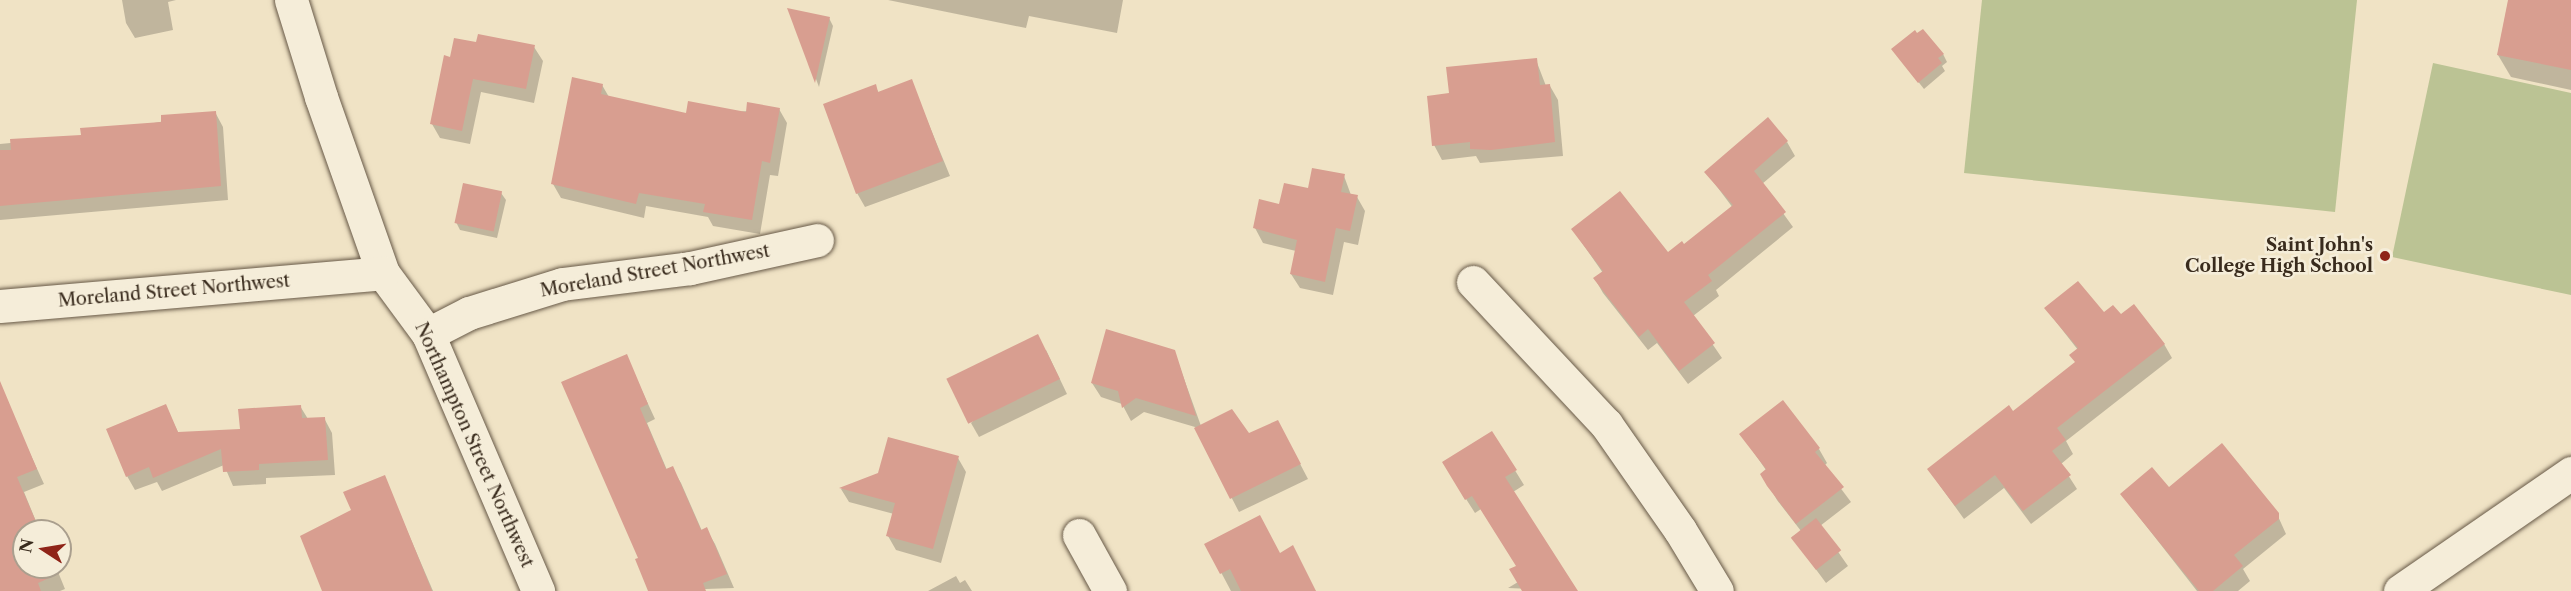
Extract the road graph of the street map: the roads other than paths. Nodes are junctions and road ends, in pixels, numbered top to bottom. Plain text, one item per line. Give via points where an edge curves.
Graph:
1 (291, 0) edge
2 (817, 240) dead end
3 (383, 273) junction
4 (1473, 282) dead end
5 (0, 306) edge
6 (428, 334) junction
7 (2571, 473) edge
8 (1079, 535) dead end
9 (538, 591) edge
10 (1110, 591) edge
11 (1717, 591) edge
12 (2400, 591) edge

1 - 3 street, Northampton Street Northwest
2 - 6 street, Moreland Street Northwest via 690,268 562,284 470,313
3 - 5 street, Moreland Street Northwest
3 - 6 street, Northampton Street Northwest
4 - 11 street via 1606,424
6 - 9 street, Northampton Street Northwest
7 - 12 street
8 - 10 street

